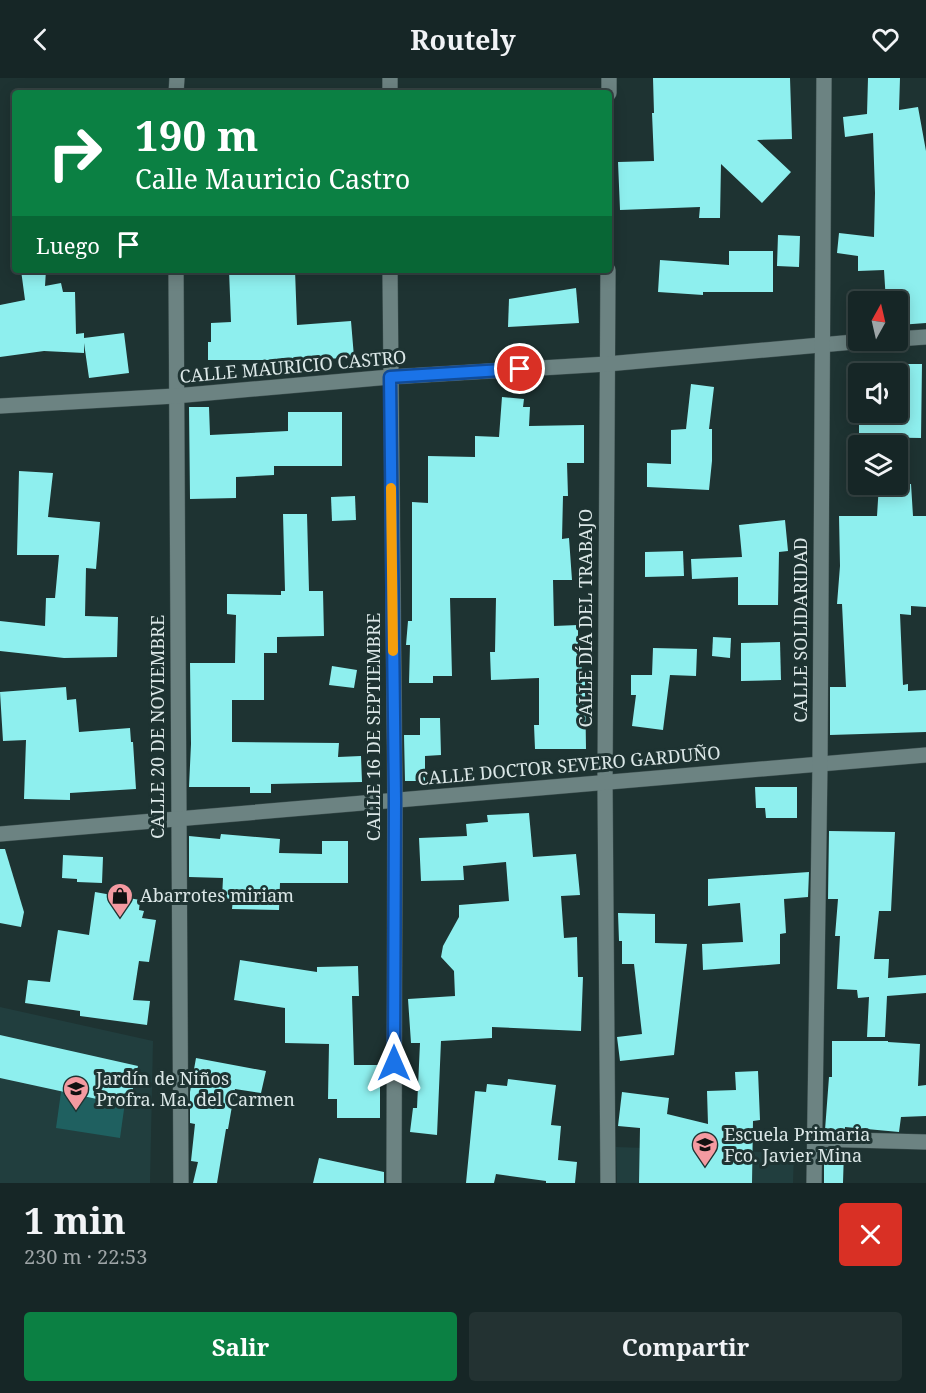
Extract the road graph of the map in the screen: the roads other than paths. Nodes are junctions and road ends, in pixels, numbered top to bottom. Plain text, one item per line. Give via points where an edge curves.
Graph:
1 (824, 78) edge
2 (176, 273) edge
3 (390, 273) edge
4 (608, 273) edge
5 (926, 336) edge
6 (908, 338) edge
7 (848, 343) edge
8 (821, 345) junction
9 (607, 364) junction
10 (390, 377) junction
11 (175, 396) junction
12 (0, 405) edge
13 (926, 755) edge
14 (820, 764) junction
15 (605, 782) junction
16 (395, 800) junction
17 (178, 818) junction
18 (0, 834) edge
19 (814, 1139) junction
20 (926, 1142) edge
21 (181, 1183) edge
22 (394, 1183) edge
23 (608, 1183) edge
24 (814, 1183) edge

1 - 8 street, CALLE SOLIDARIDAD
2 - 11 street, CALLE 20 DE NOVIEMBRE
3 - 10 street, CALLE 16 DE SEPTIEMBRE
4 - 9 street, CALLE DÍA DEL TRABAJO
5 - 6 street
7 - 8 street, CALLE MAURICIO CASTRO
8 - 9 street, CALLE MAURICIO CASTRO
8 - 14 street, CALLE SOLIDARIDAD
9 - 10 street, CALLE MAURICIO CASTRO
9 - 15 street, CALLE DÍA DEL TRABAJO
10 - 11 street, CALLE MAURICIO CASTRO
10 - 16 street, CALLE 16 DE SEPTIEMBRE
11 - 12 street, CALLE MAURICIO CASTRO
11 - 17 street, CALLE 20 DE NOVIEMBRE
13 - 14 street, CALLE DOCTOR SEVERO GARDUÑO
14 - 15 street, CALLE DOCTOR SEVERO GARDUÑO
14 - 19 street, CALLE SOLIDARIDAD
15 - 16 street, CALLE DOCTOR SEVERO GARDUÑO
15 - 23 street, CALLE DÍA DEL TRABAJO
16 - 17 street, CALLE DOCTOR SEVERO GARDUÑO
16 - 22 street, CALLE 16 DE SEPTIEMBRE
17 - 18 street, CALLE DOCTOR SEVERO GARDUÑO
17 - 21 street, CALLE 20 DE NOVIEMBRE
19 - 20 street
19 - 24 street, CALLE SOLIDARIDAD

